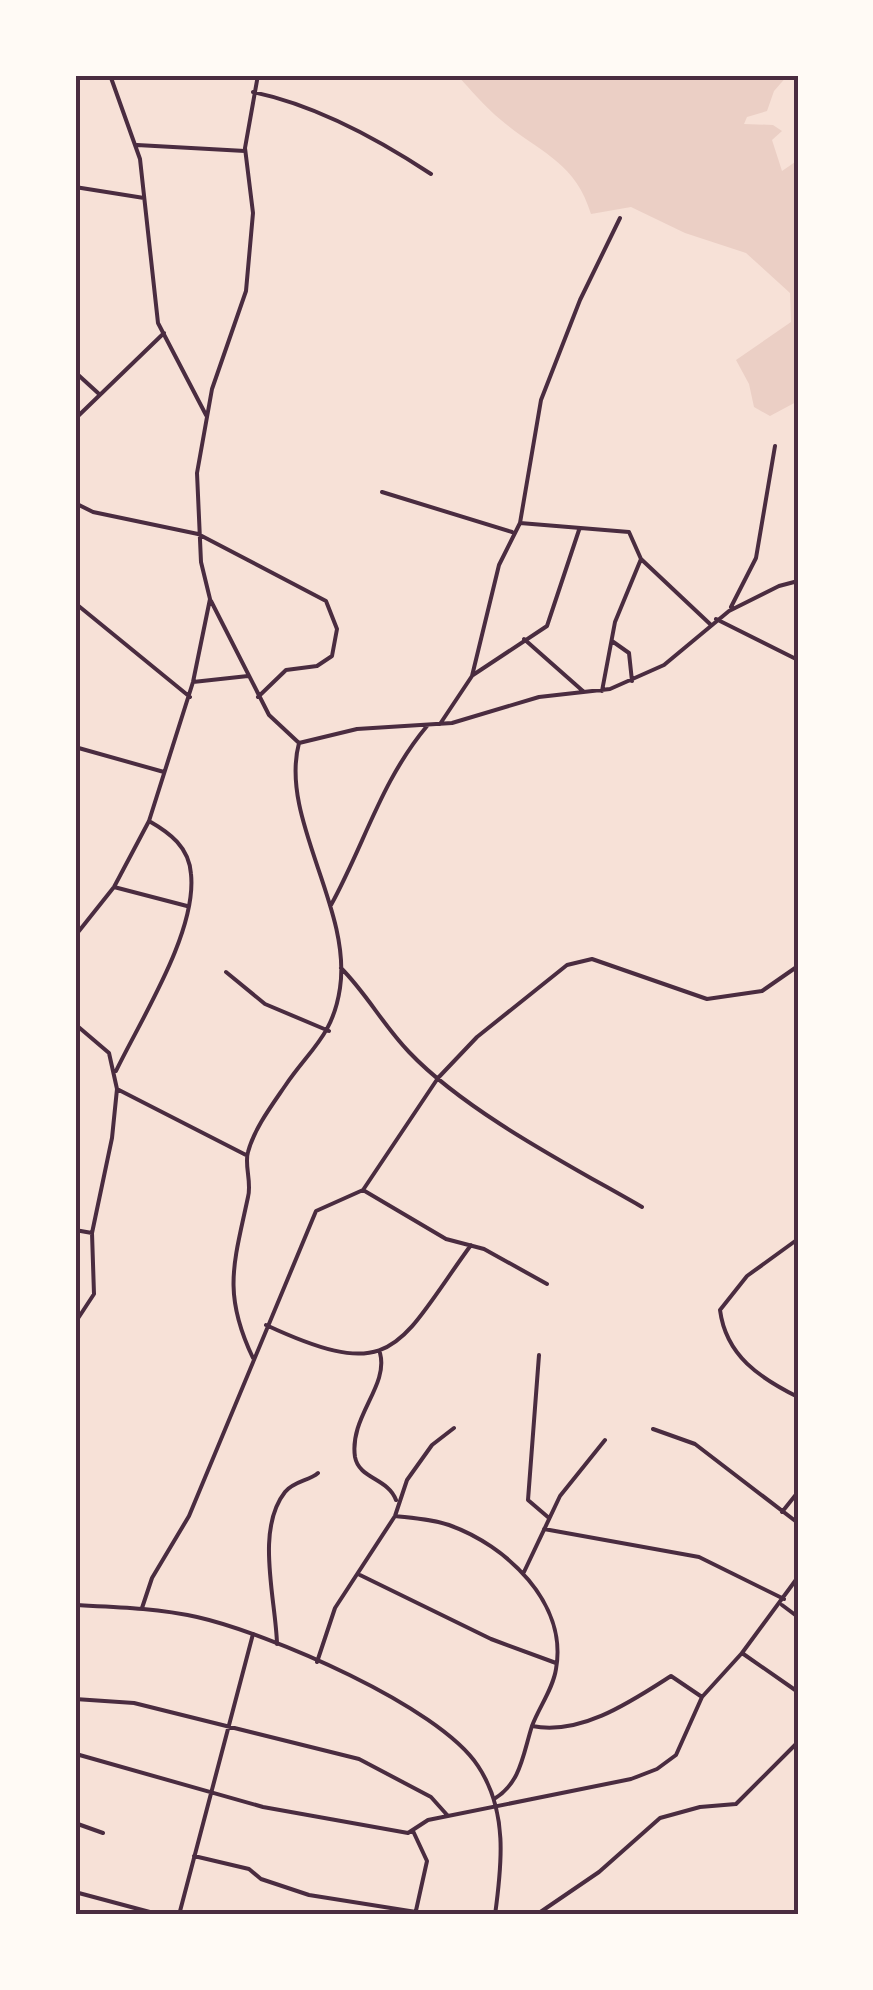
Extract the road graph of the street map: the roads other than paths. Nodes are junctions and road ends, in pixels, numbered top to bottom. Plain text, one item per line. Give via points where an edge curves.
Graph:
1 (110, 75) edge
2 (258, 75) edge
3 (253, 92) junction
4 (137, 145) junction
5 (245, 152) junction
6 (431, 174) dead end
7 (75, 187) edge
8 (144, 198) junction
9 (620, 218) dead end
10 (164, 333) junction
11 (75, 372) edge
12 (98, 393) junction
13 (206, 415) junction
14 (75, 419) edge
15 (775, 446) dead end
16 (382, 492) dead end
17 (75, 503) edge
18 (520, 523) junction
19 (579, 530) junction
20 (512, 532) junction
21 (198, 534) junction
22 (641, 558) junction
23 (798, 581) edge
24 (210, 598) junction
25 (75, 604) edge
26 (729, 611) junction
27 (716, 619) junction
28 (710, 624) junction
29 (524, 639) junction
30 (612, 640) junction
31 (798, 660) edge
32 (248, 676) junction
33 (472, 676) junction
34 (632, 681) junction
35 (193, 682) junction
36 (602, 691) junction
37 (584, 692) junction
38 (190, 696) junction
39 (258, 696) junction
40 (429, 724) junction
41 (440, 724) junction
42 (299, 743) junction
43 (75, 747) edge
44 (164, 772) junction
45 (149, 820) junction
46 (114, 886) junction
47 (187, 906) junction
48 (331, 906) junction
49 (75, 936) edge
50 (798, 966) edge
51 (341, 968) junction
52 (226, 972) dead end
53 (75, 1024) edge
54 (328, 1031) junction
55 (116, 1071) junction
56 (438, 1078) junction
57 (117, 1089) junction
58 (246, 1155) junction
59 (363, 1190) junction
60 (642, 1207) dead end
61 (75, 1230) edge
62 (92, 1233) junction
63 (798, 1239) edge
64 (471, 1245) junction
65 (547, 1284) dead end
66 (75, 1323) edge
67 (266, 1325) junction
68 (380, 1352) junction
69 (539, 1354) dead end
70 (253, 1358) junction
71 (798, 1397) edge
72 (454, 1428) dead end
73 (654, 1428) dead end
74 (604, 1440) dead end
75 (318, 1473) dead end
76 (798, 1492) edge
77 (398, 1505) junction
78 (782, 1512) junction
79 (395, 1516) junction
80 (548, 1518) junction
81 (798, 1523) edge
82 (544, 1529) junction
83 (524, 1572) junction
84 (360, 1575) junction
85 (798, 1577) edge
86 (783, 1602) junction
87 (75, 1605) edge
88 (142, 1608) junction
89 (798, 1617) edge
90 (253, 1634) junction
91 (276, 1644) junction
92 (742, 1653) junction
93 (317, 1662) junction
94 (557, 1664) junction
95 (798, 1692) edge
96 (702, 1697) junction
97 (75, 1700) edge
98 (532, 1726) junction
99 (226, 1727) junction
100 (75, 1728) edge
101 (798, 1742) edge
102 (76, 1758) edge
103 (210, 1792) junction
104 (494, 1799) junction
105 (498, 1810) junction
106 (448, 1816) junction
107 (75, 1823) edge
108 (413, 1831) junction
109 (103, 1832) dead end
110 (194, 1856) junction
111 (75, 1892) edge
112 (415, 1913) edge
113 (162, 1915) edge
114 (178, 1915) edge
115 (494, 1915) edge
116 (536, 1915) edge

1 - 4 street
2 - 3 street
3 - 5 street
3 - 6 street via 302,105
4 - 5 street
4 - 8 street
5 - 13 street via 252,213 246,291
7 - 8 street
8 - 10 street via 154,306
9 - 18 street via 542,400
10 - 12 street
10 - 13 street
11 - 12 street
12 - 14 street
13 - 21 street via 197,473
15 - 26 street via 756,558
16 - 20 street
17 - 21 street
18 - 19 street
18 - 20 street
19 - 22 street via 630,532
19 - 29 street via 550,619
20 - 33 street
21 - 24 street
21 - 39 street via 332,608 332,656 317,666 286,670
22 - 28 street
22 - 30 street
23 - 26 street
24 - 32 street
24 - 35 street
25 - 38 street
26 - 27 street
27 - 28 street
27 - 31 street
28 - 34 street via 664,665
29 - 33 street
29 - 37 street
30 - 34 street via 629,653
30 - 36 street
32 - 35 street
32 - 39 street
33 - 41 street
34 - 36 street
35 - 38 street
36 - 37 street
37 - 41 street via 538,696
38 - 44 street
39 - 42 street
40 - 41 street
40 - 42 street via 343,731
40 - 48 street via 390,775
42 - 48 street via 303,810
43 - 44 street
44 - 45 street
45 - 46 street
45 - 47 street via 184,853 192,876
46 - 47 street
46 - 49 street
47 - 55 street via 175,948
48 - 51 street
50 - 56 street via 762,992 707,999 606,963 576,962 477,1037
51 - 54 street
51 - 56 street
52 - 54 street via 265,1004
53 - 55 street via 109,1053
54 - 58 street via 286,1084
55 - 57 street
56 - 59 street
56 - 60 street
57 - 58 street
57 - 62 street
58 - 70 street via 251,1185 232,1262 232,1294
59 - 64 street via 446,1238
59 - 67 street via 316,1211
61 - 62 street
62 - 66 street via 94,1294
63 - 71 street via 747,1276 720,1310 736,1354
64 - 65 street
64 - 68 street via 419,1318
67 - 68 street via 331,1352
67 - 70 street
68 - 77 street via 383,1370 356,1429 356,1459 360,1470 389,1485
69 - 80 street via 528,1500
70 - 88 street via 189,1516
72 - 77 street via 427,1451
73 - 78 street via 695,1444
74 - 80 street
75 - 91 street via 283,1494 274,1518
76 - 78 street
77 - 79 street
78 - 81 street
79 - 83 street via 456,1528
79 - 84 street
80 - 82 street
82 - 83 street
82 - 86 street via 700,1557
83 - 94 street via 555,1628
84 - 93 street via 335,1608
84 - 94 street
85 - 86 street
86 - 89 street
86 - 92 street
87 - 88 street
88 - 90 street
90 - 91 street
90 - 99 street
91 - 93 street
92 - 95 street
92 - 96 street
93 - 104 street via 444,1730 479,1767
94 - 98 street
96 - 98 street via 670,1676 598,1717
96 - 105 street via 676,1755 657,1769
97 - 99 street via 134,1703
98 - 104 street via 519,1773
99 - 103 street
99 - 106 street via 370,1764 430,1797
100 - 102 street
101 - 116 street via 736,1804 660,1818
102 - 103 street
103 - 108 street
103 - 110 street
104 - 105 street
105 - 106 street
105 - 115 street
106 - 108 street
107 - 109 street
108 - 112 street via 426,1861
110 - 112 street via 249,1869 309,1896
110 - 114 street
111 - 113 street

